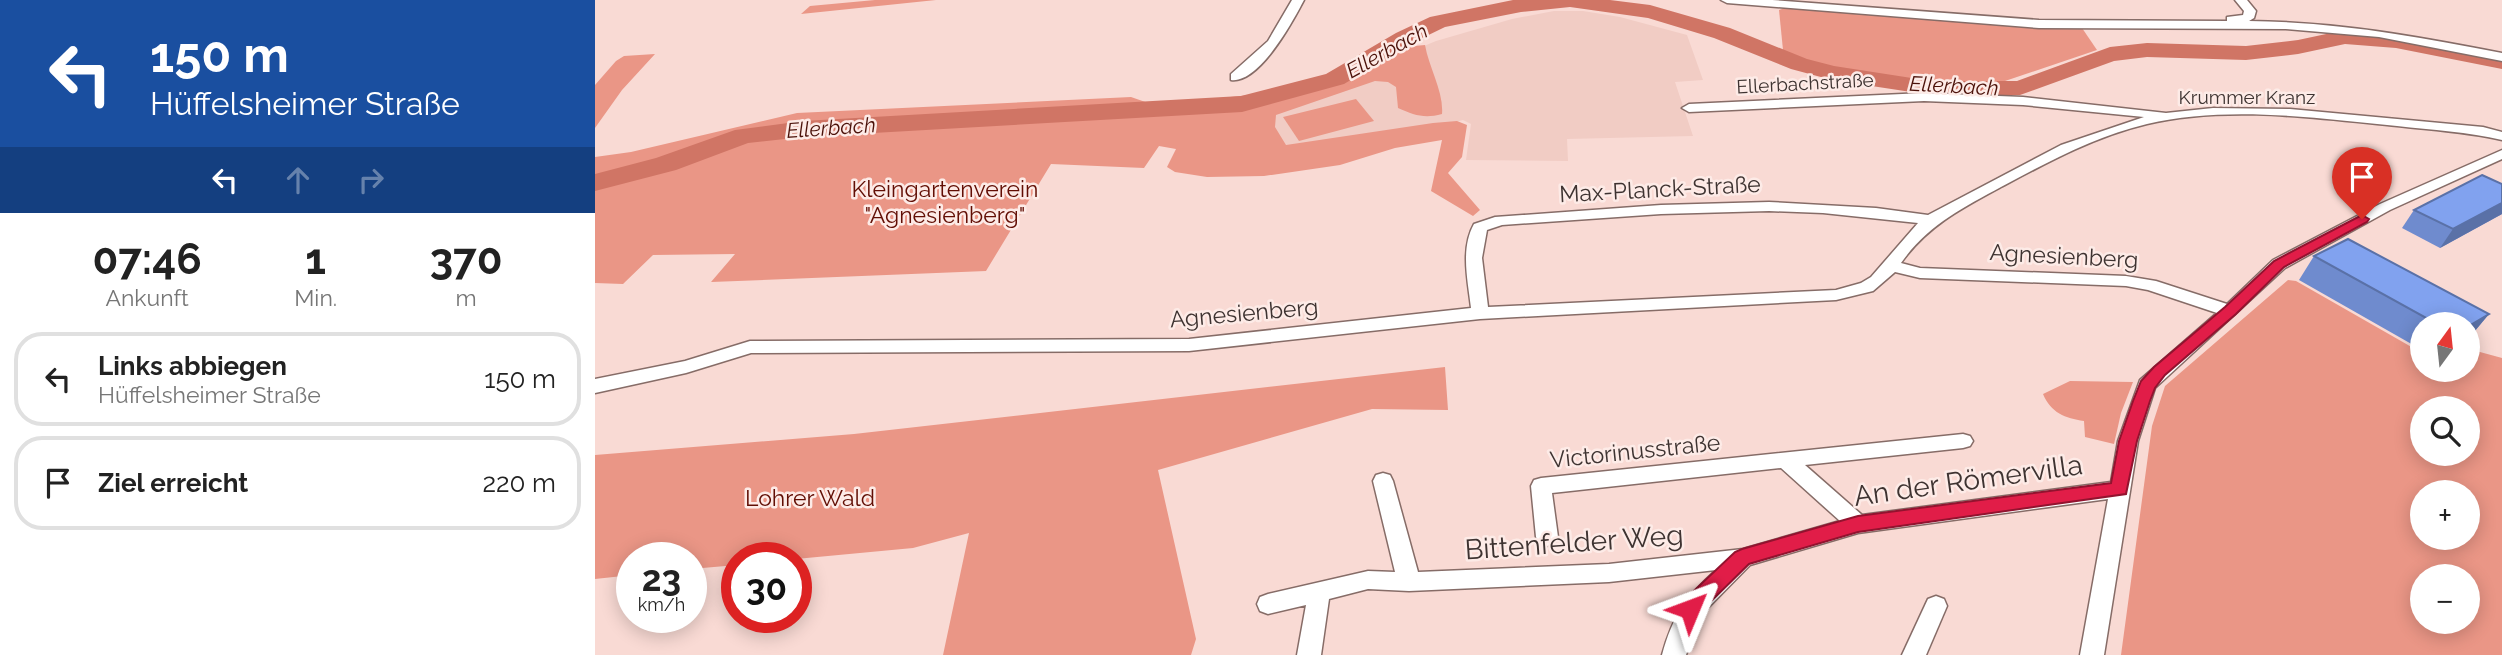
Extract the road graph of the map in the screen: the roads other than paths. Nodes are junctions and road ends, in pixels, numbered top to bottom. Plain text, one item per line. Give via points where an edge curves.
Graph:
1 (1298, 0) edge
2 (1727, 0) edge
3 (2241, 0) edge
4 (1776, 2) edge
5 (2204, 23) junction
6 (2502, 57) edge
7 (1236, 77) dead end
8 (1689, 108) dead end
9 (2174, 115) junction
10 (2502, 136) edge
11 (2502, 154) edge
12 (1930, 220) junction
13 (1893, 266) junction
14 (2230, 311) junction
15 (1480, 313) junction
16 (595, 386) edge
17 (1963, 441) dead end
18 (1785, 460) junction
19 (1383, 481) dead end
20 (2119, 489) junction
21 (1858, 524) junction
22 (1547, 537) dead end
23 (1742, 558) junction
24 (1409, 582) junction
25 (1319, 592) junction
26 (1268, 604) dead end
27 (1936, 606) dead end
28 (1309, 655) edge
29 (1674, 655) edge
30 (1914, 655) edge
31 (2092, 655) edge

1 - 7 street via 1265,55
2 - 4 street
3 - 5 street via 2250,11 2248,18
4 - 5 street via 2039,24
5 - 6 street via 2379,33
8 - 9 street, Ellerbachstraße via 1924,97 2075,104
9 - 10 street, Krummer Kranz via 2293,115
9 - 12 street, Krummer Kranz via 2078,144
11 - 14 street via 2385,207 2279,264
12 - 13 street, Agnesienberg
12 - 15 street, Max-Planck-Straße via 1819,207 1755,206 1500,220 1480,227 1475,238
13 - 14 street, Agnesienberg via 1920,273 2126,281
13 - 15 street, Agnesienberg via 1866,288 1836,295
14 - 20 street via 2147,385 2128,441
15 - 16 street, Agnesienberg via 1189,345 750,347
17 - 18 street, Victorinusstraße
18 - 21 street
18 - 22 street, Victorinusstraße via 1541,486
19 - 24 street
20 - 21 street, An der Römervilla
20 - 31 street
21 - 23 street, An der Römervilla
23 - 24 street, Bittenfelder Weg via 1609,573
23 - 29 street, An der Römervilla via 1690,609
24 - 25 street, Bittenfelder Weg via 1368,580
25 - 26 street, Bittenfelder Weg
25 - 28 street
27 - 30 street

